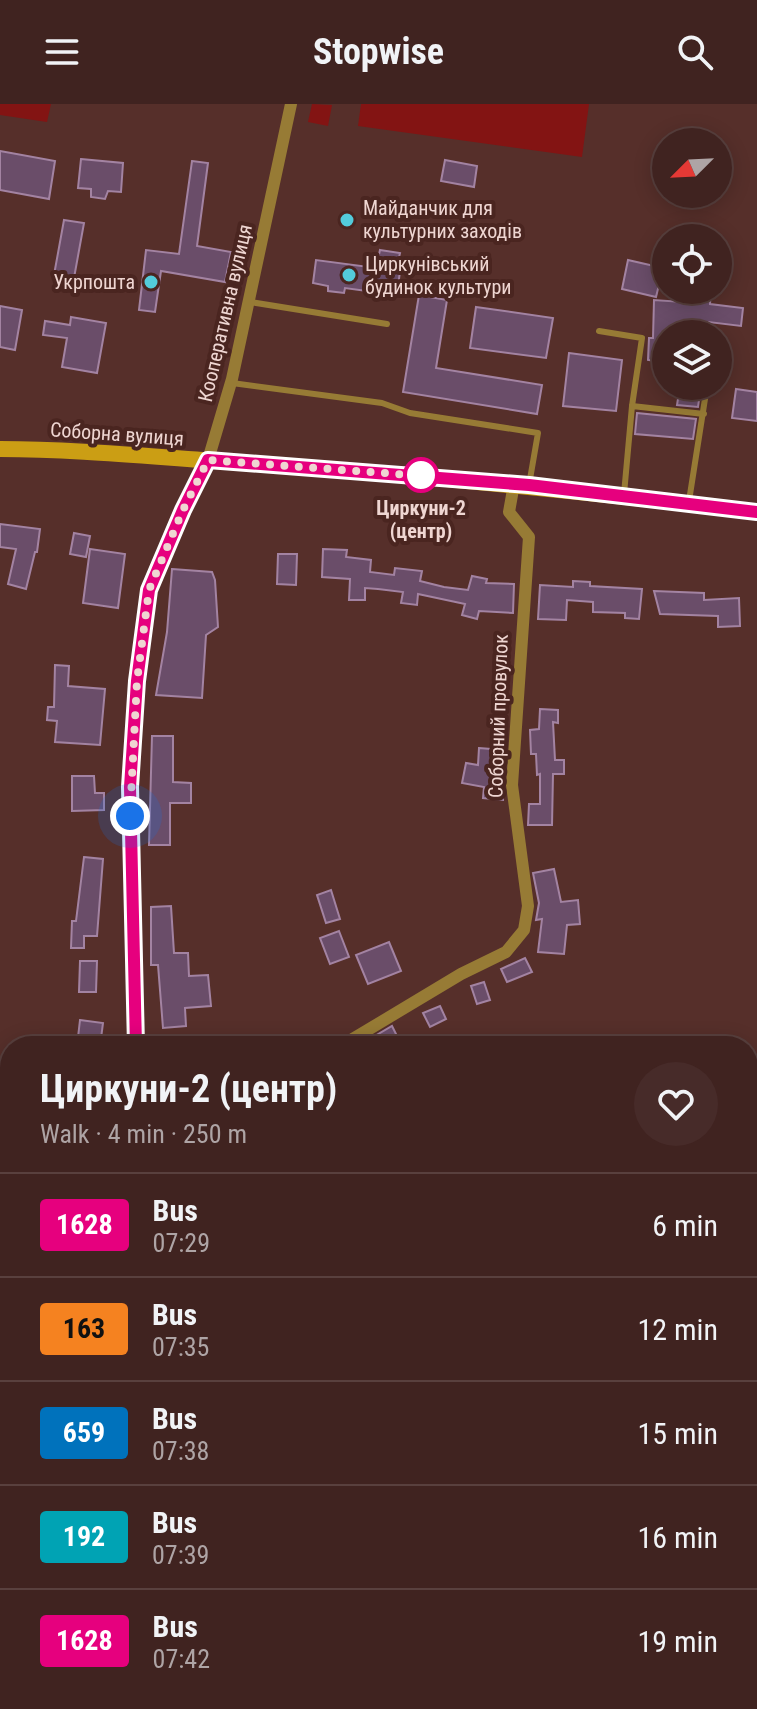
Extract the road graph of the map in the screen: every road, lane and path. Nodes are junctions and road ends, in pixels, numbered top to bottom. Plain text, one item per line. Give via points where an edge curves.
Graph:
1 (291, 104) edge
2 (250, 302) junction
3 (387, 324) dead end
4 (599, 331) dead end
5 (231, 383) junction
6 (706, 400) edge
7 (632, 406) junction
8 (704, 414) junction
9 (0, 449) edge
10 (208, 460) junction
11 (521, 484) junction
12 (624, 497) junction
13 (688, 504) junction
14 (757, 512) edge
15 (136, 1036) edge
16 (358, 1036) edge

1 - 2 street, Кооперативна вулиця
2 - 3 lane
2 - 5 street, Кооперативна вулиця
4 - 7 lane via 642,338
5 - 10 street, Кооперативна вулиця
5 - 11 lane via 382,403 410,413 538,433
6 - 8 lane
7 - 8 lane
7 - 12 lane
8 - 13 lane
9 - 10 street, Соборна вулиця
10 - 11 street, Соборна вулиця
10 - 15 street, Кооперативна вулиця via 149,590 137,681 130,787
11 - 12 street, Соборна вулиця
11 - 16 street, Соборний провулок via 509,512 529,537 512,785 528,906 524,930 506,952
12 - 13 street, Соборна вулиця
13 - 14 street, Соборна вулиця

